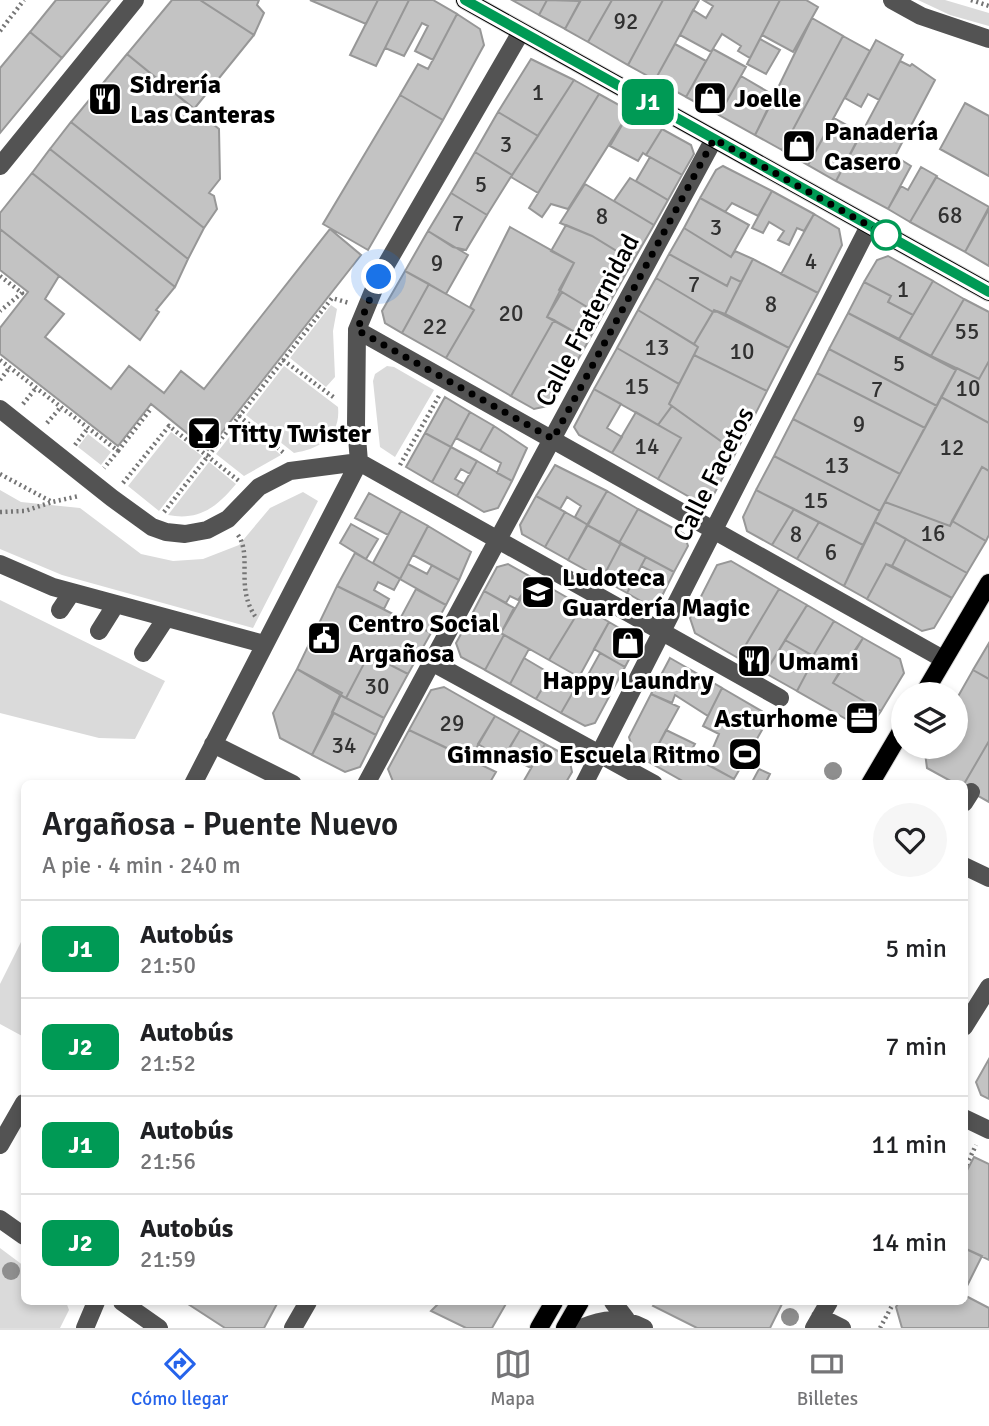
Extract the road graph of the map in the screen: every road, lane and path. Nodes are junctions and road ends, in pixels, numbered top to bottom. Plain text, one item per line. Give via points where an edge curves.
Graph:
1 (24, 0) edge
2 (135, 0) edge
3 (465, 0) edge
4 (892, 0) edge
5 (971, 0) edge
6 (989, 6) edge
7 (0, 31) edge
8 (521, 32) junction
9 (989, 39) edge
10 (714, 139) junction
11 (0, 166) edge
12 (869, 226) junction
13 (0, 276) edge
14 (989, 292) edge
15 (366, 307) junction
16 (0, 311) edge
17 (357, 330) junction
18 (0, 360) edge
19 (284, 360) junction
20 (10, 367) junction
21 (0, 380) edge
22 (448, 380) junction
23 (0, 409) edge
24 (150, 410) dead end
25 (356, 413) junction
26 (239, 416) junction
27 (553, 439) junction
28 (118, 451) junction
29 (208, 456) junction
30 (359, 462) junction
31 (304, 469) junction
32 (0, 474) edge
33 (391, 480) junction
34 (102, 490) junction
35 (253, 492) junction
36 (52, 502) junction
37 (0, 512) edge
38 (228, 519) junction
39 (152, 527) junction
40 (714, 529) junction
41 (497, 539) junction
42 (5, 572) edge
43 (988, 587) edge
44 (72, 592) junction
45 (116, 604) junction
46 (61, 610) dead end
47 (166, 618) junction
48 (99, 631) dead end
49 (662, 632) junction
50 (268, 637) junction
51 (143, 653) dead end
52 (943, 659) junction
53 (430, 661) junction
54 (930, 682) edge
55 (780, 698) dead end
56 (213, 744) junction
57 (891, 749) edge
58 (600, 753) junction
59 (195, 780) edge
60 (285, 780) edge
61 (368, 780) edge
62 (586, 780) edge
63 (647, 780) edge
64 (872, 780) edge
65 (968, 868) edge
66 (989, 878) edge
67 (989, 987) edge
68 (968, 1021) edge
69 (21, 1108) edge
70 (968, 1120) edge
71 (987, 1129) edge
72 (0, 1145) edge
73 (968, 1163) edge
74 (0, 1219) edge
75 (21, 1234) edge
76 (95, 1305) edge
77 (125, 1305) edge
78 (306, 1305) edge
79 (552, 1305) edge
80 (578, 1305) edge
81 (615, 1305) edge
82 (892, 1305) edge
83 (821, 1316) edge
84 (626, 1319) junction
85 (85, 1328) edge
86 (159, 1328) edge
87 (293, 1328) edge
88 (539, 1328) edge
89 (565, 1328) edge
90 (581, 1328) edge
91 (644, 1328) edge
92 (842, 1328) edge
93 (880, 1328) edge

1 - 7 path
2 - 11 street
3 - 8 main road
4 - 9 street via 920,16
5 - 6 path
8 - 10 main road
8 - 15 street
10 - 12 main road
10 - 27 street, Calle Fraternidad
12 - 14 main road
12 - 40 street, Calle Facetos
13 - 16 path via 22,293
15 - 17 street
15 - 19 path via 332,298
17 - 22 street
17 - 25 street
18 - 20 path
19 - 25 path
19 - 26 path
20 - 21 path
20 - 28 path
22 - 27 street
22 - 33 path
23 - 34 street
24 - 28 path
25 - 30 street
26 - 29 path
26 - 31 path
27 - 40 street
27 - 41 street, Calle Fraternidad
28 - 34 path
29 - 34 path via 169,426
29 - 35 path
29 - 39 path
30 - 31 street
30 - 33 street
30 - 50 street
31 - 35 street via 278,476
32 - 36 path
33 - 41 street
34 - 36 path
34 - 39 street
35 - 38 street
36 - 37 path via 25,511
38 - 39 street via 185,534
38 - 50 path via 246,550 242,579 248,608
40 - 49 street, Calle Facetos
40 - 52 street
41 - 49 street
41 - 53 street, Calle Fraternidad
42 - 44 street
43 - 52 main road
44 - 45 street
44 - 46 street
45 - 47 street
45 - 48 street
47 - 50 street
47 - 51 street
49 - 55 street
49 - 58 street, Calle Facetos
50 - 56 street
52 - 54 main road
53 - 58 street
53 - 61 street, Calle Fraternidad
56 - 59 street
56 - 60 street
57 - 64 main road
58 - 62 street, Calle Facetos
58 - 63 street
65 - 66 street
67 - 68 street
69 - 72 street
70 - 71 street
71 - 73 path
74 - 75 street
76 - 85 street
77 - 86 street
78 - 87 street
79 - 88 main road
80 - 89 main road
81 - 84 street
82 - 93 path
83 - 92 street
84 - 90 street via 607,1319
84 - 91 street

